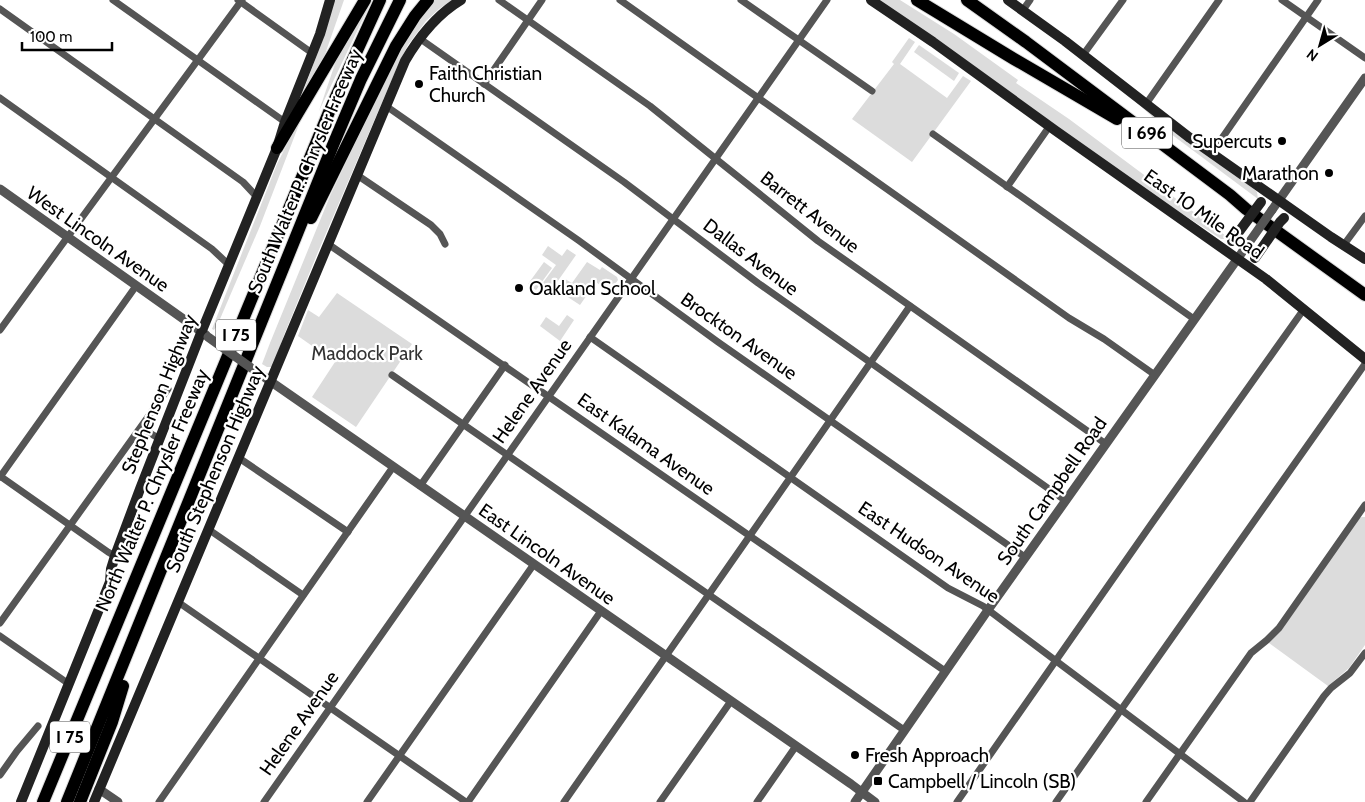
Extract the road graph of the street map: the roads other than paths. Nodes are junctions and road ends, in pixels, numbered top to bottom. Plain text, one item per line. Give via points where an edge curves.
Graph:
1 (113, 0) edge
2 (330, 0) edge
3 (365, 0) edge
4 (380, 0) edge
5 (400, 0) edge
6 (428, 0) edge
7 (460, 0) edge
8 (499, 0) edge
9 (542, 0) edge
10 (620, 0) edge
11 (742, 0) edge
12 (827, 0) edge
13 (871, 0) edge
14 (917, 0) edge
15 (967, 0) edge
16 (1008, 0) edge
17 (1030, 0) edge
18 (1123, 0) edge
19 (1219, 0) edge
20 (1282, 0) edge
21 (1318, 0) edge
22 (240, 1) edge
23 (0, 9) edge
24 (1023, 10) junction
25 (1306, 17) junction
26 (528, 21) junction
27 (419, 38) junction
28 (798, 40) junction
29 (312, 53) junction
30 (1083, 55) junction
31 (1365, 58) edge
32 (198, 60) junction
33 (1365, 78) edge
34 (484, 84) junction
35 (872, 91) dead end
36 (0, 98) edge
37 (758, 98) junction
38 (1146, 104) junction
39 (386, 106) junction
40 (155, 119) junction
41 (285, 122) junction
42 (1049, 127) junction
43 (933, 134) dead end
44 (277, 148) junction
45 (1169, 149) junction
46 (1211, 154) junction
47 (716, 158) junction
48 (357, 175) junction
49 (111, 177) junction
50 (1258, 186) junction
51 (1007, 187) junction
52 (0, 190) edge
53 (258, 197) junction
54 (1278, 200) junction
55 (1166, 209) junction
56 (1365, 216) edge
57 (673, 219) junction
58 (67, 237) junction
59 (328, 244) junction
60 (445, 244) dead end
61 (1343, 246) junction
62 (1240, 255) junction
63 (1365, 259) edge
64 (286, 262) junction
65 (229, 266) junction
66 (1258, 274) junction
67 (631, 278) junction
68 (136, 286) junction
69 (1365, 295) edge
70 (910, 306) junction
71 (1304, 309) junction
72 (1194, 319) junction
73 (0, 330) edge
74 (205, 335) junction
75 (590, 337) junction
76 (1365, 359) edge
77 (870, 363) junction
78 (1365, 364) edge
79 (505, 365) junction
80 (392, 375) dead end
81 (1155, 375) junction
82 (271, 382) junction
83 (168, 389) dead end
84 (548, 396) junction
85 (830, 420) junction
86 (463, 425) junction
87 (141, 428) junction
88 (160, 438) junction
89 (1106, 444) junction
90 (507, 455) junction
91 (239, 458) junction
92 (393, 467) junction
93 (0, 476) edge
94 (790, 477) junction
95 (420, 486) junction
96 (1066, 501) junction
97 (1364, 509) edge
98 (464, 516) junction
99 (70, 526) junction
100 (208, 529) junction
101 (348, 532) junction
102 (750, 536) junction
103 (116, 556) junction
104 (1025, 557) junction
105 (534, 564) junction
106 (303, 595) junction
107 (708, 595) junction
108 (152, 596) junction
109 (178, 602) junction
110 (988, 610) junction
111 (601, 611) junction
112 (0, 623) edge
113 (0, 636) edge
114 (1365, 653) edge
115 (666, 656) junction
116 (259, 659) junction
117 (1056, 661) junction
118 (945, 671) junction
119 (69, 684) junction
120 (731, 701) junction
121 (330, 708) junction
122 (1121, 710) junction
123 (38, 726) dead end
124 (904, 730) junction
125 (796, 746) junction
126 (1179, 754) junction
127 (399, 756) junction
128 (0, 774) edge
129 (99, 789) junction
130 (862, 792) junction
131 (21, 802) edge
132 (43, 802) edge
133 (67, 802) edge
134 (80, 802) edge
135 (94, 802) edge
136 (118, 802) edge
137 (159, 802) edge
138 (264, 802) edge
139 (367, 802) edge
140 (467, 802) edge
141 (564, 802) edge
142 (660, 802) edge
143 (757, 802) edge
144 (855, 802) edge
145 (875, 802) edge
146 (957, 802) edge
147 (1056, 802) edge
148 (1146, 802) edge
149 (1244, 802) edge
150 (1250, 802) edge

1 - 32 street
2 - 29 main road, Stephenson Highway
3 - 44 highway
4 - 132 highway, North Walter P. Chrysler Freeway / I 75 via 329,112
5 - 64 highway, South Walter P. Chrysler Freeway / I 75 via 361,80
6 - 64 highway via 396,46 318,207
7 - 27 main road, South Stephenson Highway via 441,14
8 - 26 street, Barrett Avenue
9 - 26 street
10 - 37 street
11 - 28 street
12 - 28 street, Helene Avenue
13 - 42 main road, East 10 Mile Road via 940,46
14 - 45 highway
15 - 45 highway, I 696
16 - 24 main road
17 - 24 street
18 - 30 street
19 - 38 street
20 - 25 street
21 - 25 street
22 - 29 street
22 - 32 street
23 - 40 street
24 - 30 main road
25 - 31 street
25 - 46 street
26 - 34 street
26 - 47 street, Barrett Avenue via 650,106
27 - 34 street, Dallas Avenue
27 - 39 main road, South Stephenson Highway
28 - 35 street
28 - 37 street, Helene Avenue
29 - 41 main road, Stephenson Highway
30 - 38 main road
32 - 40 street
32 - 41 street
33 - 54 street, South Campbell Road
34 - 57 street, Dallas Avenue
36 - 49 street
37 - 47 street, Helene Avenue
37 - 81 street
38 - 46 main road
39 - 48 main road, South Stephenson Highway
39 - 67 street, Brockton Avenue
40 - 49 street
40 - 53 street via 243,182
41 - 44 main road, Stephenson Highway
42 - 51 street
42 - 55 main road, East 10 Mile Road
43 - 51 street
44 - 53 main road, Stephenson Highway
45 - 69 highway, I 696
46 - 50 main road
47 - 57 street, Helene Avenue
47 - 70 street, Barrett Avenue via 818,241
48 - 59 main road, South Stephenson Highway
48 - 60 street via 431,226
49 - 58 street
49 - 65 street via 212,249
50 - 54 main road
50 - 55 main road, bridge via 1262,192 1261,202 1232,241 1227,243
51 - 72 street
52 - 58 street, West Lincoln Avenue
53 - 65 main road, Stephenson Highway
54 - 61 main road
54 - 62 street, South Campbell Road, bridge
55 - 62 main road, East 10 Mile Road
56 - 61 street
57 - 67 street, Helene Avenue
57 - 77 street, Dallas Avenue
58 - 68 street, West Lincoln Avenue
58 - 73 street
59 - 79 street, East Kalama Avenue
59 - 82 main road, South Stephenson Highway
61 - 63 main road
61 - 66 main road, bridge via 1292,218 1284,218 1255,258
62 - 66 main road, East 10 Mile Road
62 - 72 street, South Campbell Road
64 - 108 highway, South Walter P. Chrysler Freeway / I 75
65 - 74 main road, Stephenson Highway
66 - 71 main road, East 10 Mile Road
67 - 75 street, Helene Avenue
67 - 85 street, Brockton Avenue
68 - 74 street, West Lincoln Avenue
68 - 93 street
70 - 77 street
70 - 89 street, Barrett Avenue
71 - 76 main road, East 10 Mile Road
71 - 117 street
72 - 81 street, South Campbell Road
74 - 82 street, East Lincoln Avenue, bridge
74 - 88 main road, Stephenson Highway
75 - 84 street, Helene Avenue
75 - 94 street, East Hudson Avenue
77 - 85 street
77 - 96 street, Dallas Avenue
78 - 122 street
79 - 84 street, East Kalama Avenue
79 - 86 street
80 - 86 street
81 - 89 street, South Campbell Road
82 - 91 main road, South Stephenson Highway
82 - 92 street, East Lincoln Avenue
83 - 87 street
84 - 90 street, Helene Avenue
84 - 102 street, East Kalama Avenue
85 - 94 street
85 - 104 street, Brockton Avenue
86 - 90 street
86 - 95 street
87 - 88 street
87 - 99 street
88 - 103 main road, Stephenson Highway
89 - 96 street, South Campbell Road
90 - 98 street, Helene Avenue
90 - 107 street
91 - 100 main road, South Stephenson Highway
91 - 101 street
92 - 95 street, East Lincoln Avenue
92 - 101 street
93 - 99 street
94 - 102 street
94 - 110 street, East Hudson Avenue via 948,588
95 - 98 street, East Lincoln Avenue
96 - 104 street, South Campbell Road
97 - 126 street via 1279,628 1251,653
98 - 105 street, East Lincoln Avenue
98 - 121 street, Helene Avenue
99 - 103 street
99 - 112 street
100 - 106 street
100 - 109 main road, South Stephenson Highway
101 - 106 street
102 - 107 street
102 - 118 street, East Kalama Avenue
103 - 119 main road, Stephenson Highway via 110,582
104 - 110 street, South Campbell Road
105 - 111 street, East Lincoln Avenue
105 - 127 street
106 - 116 street
107 - 115 street
107 - 124 street
108 - 133 highway, South Walter P. Chrysler Freeway / I 75
108 - 134 highway via 113,718
109 - 116 street
109 - 129 main road, South Stephenson Highway
110 - 117 street, East Hudson Avenue
110 - 118 street, South Campbell Road
111 - 115 street, East Lincoln Avenue
111 - 140 street
113 - 119 street
114 - 150 street via 1350,673 1324,696
115 - 120 street, East Lincoln Avenue
115 - 141 street
116 - 121 street
116 - 137 street
117 - 122 street, East Hudson Avenue
117 - 146 street
118 - 124 street, South Campbell Road
119 - 131 main road, Stephenson Highway
120 - 125 street, East Lincoln Avenue
120 - 142 street
121 - 127 street
121 - 138 street, Helene Avenue
122 - 126 street, East Hudson Avenue
122 - 147 street
123 - 128 street
124 - 130 street, South Campbell Road
125 - 130 street, East Lincoln Avenue
125 - 143 street
126 - 148 street
126 - 149 street, East Hudson Avenue
127 - 139 street
127 - 140 street
129 - 135 main road, South Stephenson Highway
129 - 136 street
130 - 144 street, South Campbell Road
130 - 145 street, East Lincoln Avenue

